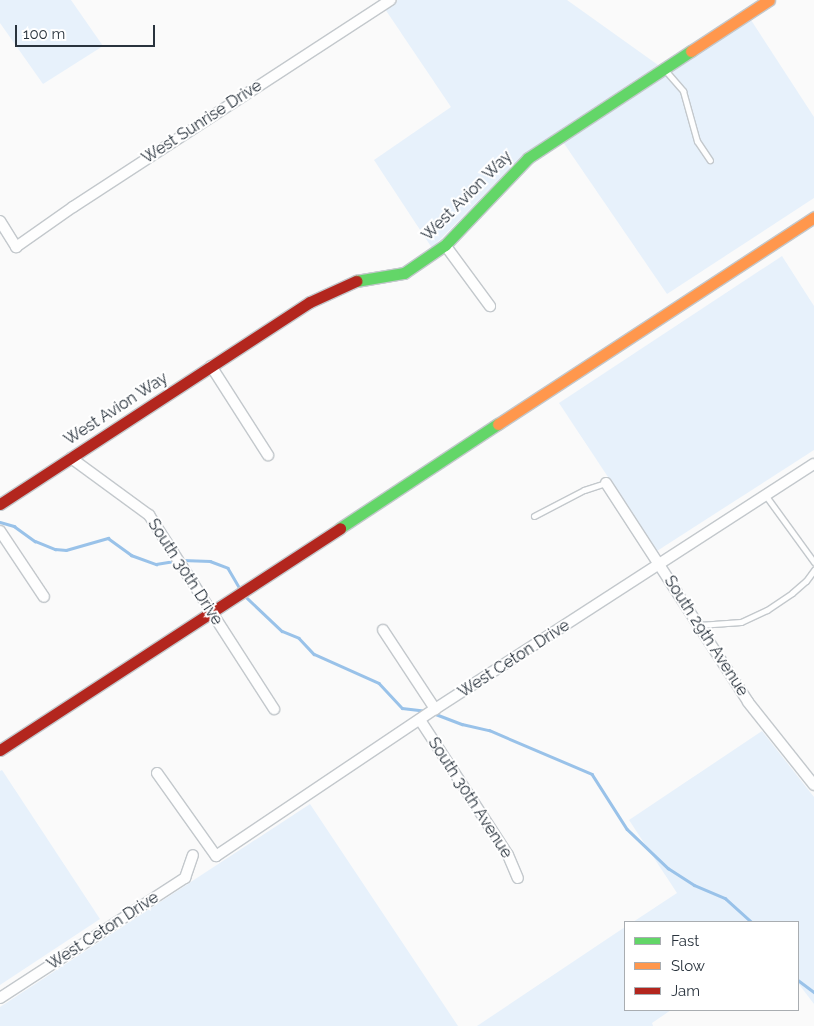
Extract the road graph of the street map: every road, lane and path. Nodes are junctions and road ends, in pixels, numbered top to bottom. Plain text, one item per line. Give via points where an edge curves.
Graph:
1 (390, 0) edge
2 (768, 0) edge
3 (663, 68) junction
4 (710, 160) dead end
5 (814, 216) edge
6 (0, 221) edge
7 (445, 245) junction
8 (490, 306) dead end
9 (211, 366) junction
10 (268, 456) dead end
11 (71, 458) junction
12 (814, 464) edge
13 (606, 483) joint
14 (766, 496) junction
15 (0, 504) edge
16 (534, 516) dead end
17 (0, 531) edge
18 (814, 562) edge
19 (661, 565) junction
20 (814, 570) edge
21 (44, 597) dead end
22 (211, 611) junction
23 (699, 625) junction
24 (383, 630) dead end
25 (274, 709) dead end
26 (436, 709) junction
27 (420, 720) junction
28 (0, 750) edge
29 (157, 773) dead end
30 (814, 785) edge
31 (193, 854) dead end
32 (518, 878) dead end
33 (0, 998) edge

1 - 6 street, West Sunrise Drive via 16,247
2 - 3 street, West Avion Way
3 - 4 lane via 683,91 697,141
3 - 7 street, West Avion Way via 528,158
5 - 22 street
7 - 8 street
7 - 9 street, West Avion Way via 404,273 352,282 310,302
9 - 10 street
9 - 11 street, West Avion Way
11 - 15 street, West Avion Way
11 - 22 street, South 30th Drive via 149,515
12 - 14 street, West Ceton Drive
13 - 16 lane via 584,490
13 - 19 street, South 29th Avenue
14 - 18 lane
14 - 19 street, West Ceton Drive
17 - 21 street
19 - 23 street, South 29th Avenue
19 - 26 street, West Ceton Drive
20 - 23 lane via 792,593 767,610 741,622
22 - 25 street, South 30th Drive
22 - 28 street
23 - 30 street, South 29th Avenue via 748,702
24 - 26 street
26 - 27 street, West Ceton Drive
27 - 29 street, West Ceton Drive via 216,856
27 - 32 street, South 30th Avenue via 508,855
31 - 33 street, West Ceton Drive via 185,878

